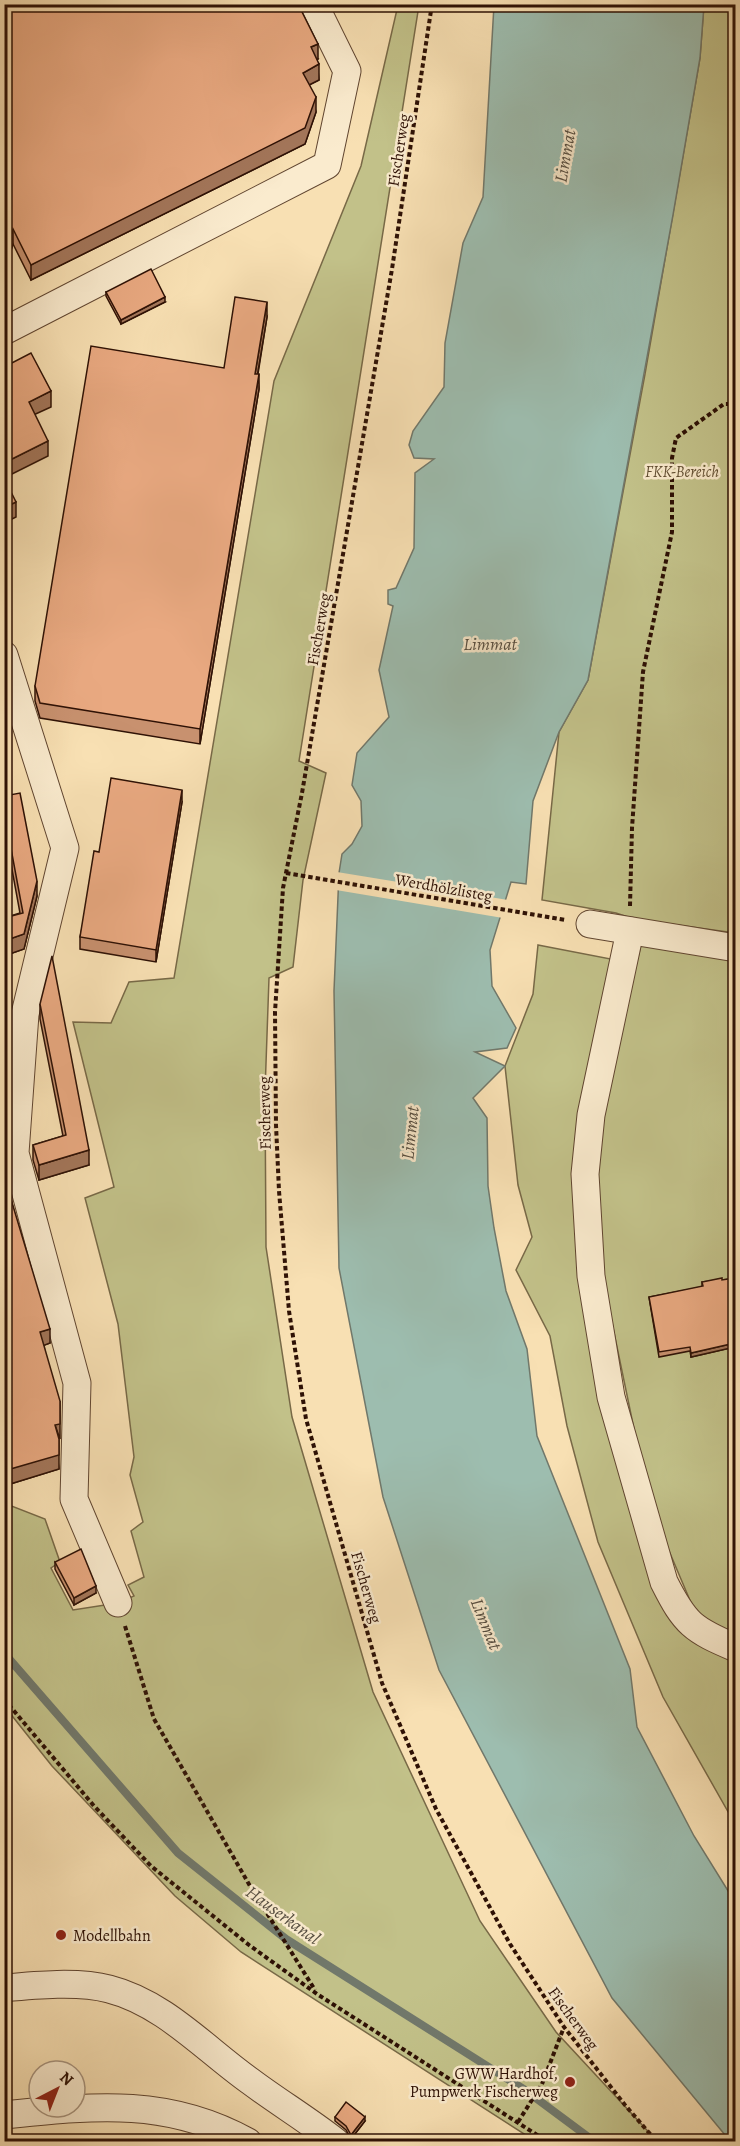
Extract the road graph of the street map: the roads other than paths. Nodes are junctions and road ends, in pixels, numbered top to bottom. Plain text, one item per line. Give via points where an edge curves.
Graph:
1 (314, 4) edge
2 (4, 331) edge
3 (4, 655) edge
4 (590, 924) road end
5 (630, 931) junction
6 (735, 948) edge
7 (118, 1603) road end
8 (735, 1648) edge
9 (4, 1988) edge
10 (4, 2115) edge
11 (248, 2142) edge
12 (336, 2142) edge

1 - 2 street via 347,71 327,165
3 - 7 street via 65,848 25,1014 15,1153 77,1383 74,1499
4 - 5 street
5 - 6 street
5 - 8 street via 591,1115 585,1174 591,1276 611,1397 664,1582 676,1607 691,1625
9 - 12 street via 92,1986 142,2001
10 - 11 street via 118,2107 172,2112 226,2129

